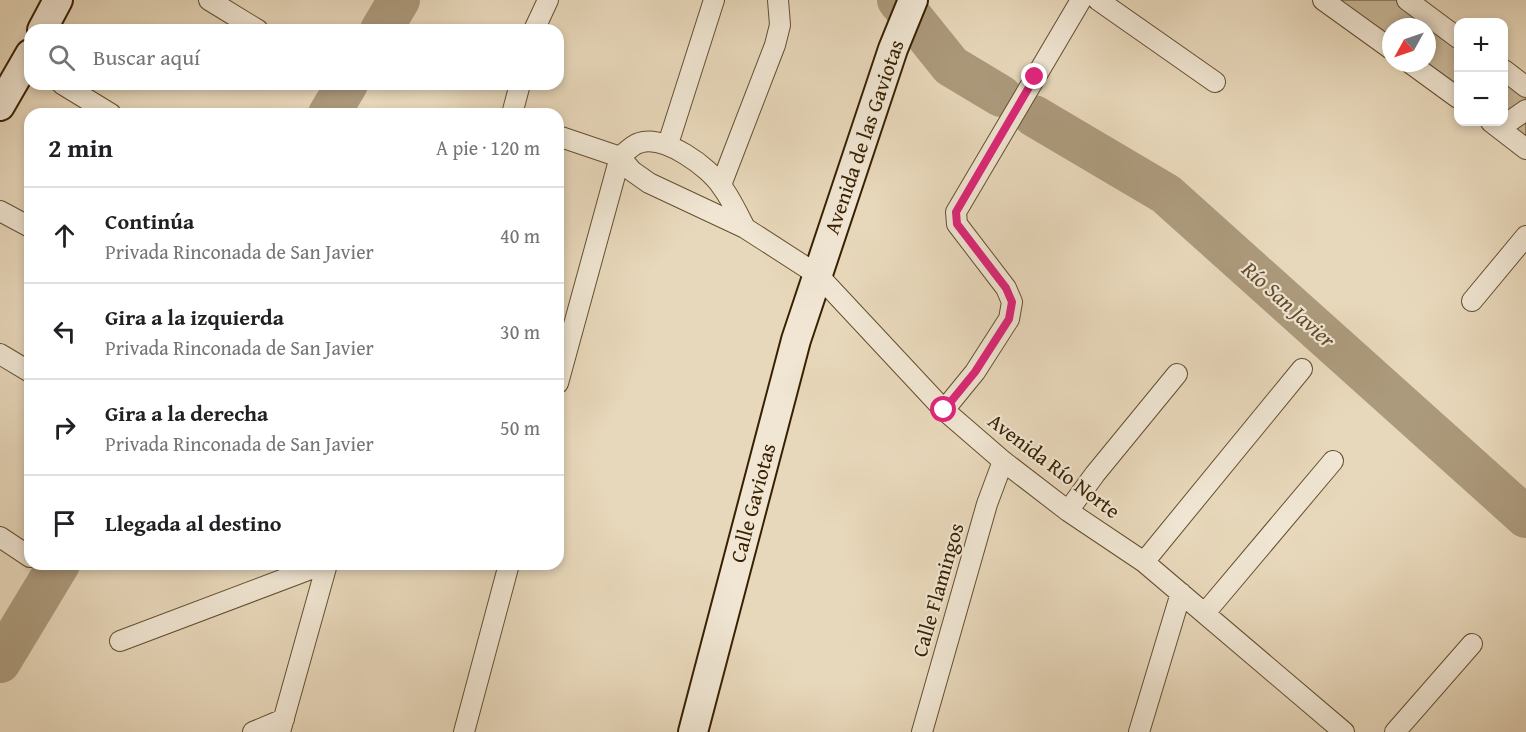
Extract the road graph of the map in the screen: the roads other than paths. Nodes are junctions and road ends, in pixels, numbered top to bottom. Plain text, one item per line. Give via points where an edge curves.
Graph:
1 (58, 0) edge
2 (209, 0) edge
3 (548, 0) edge
4 (714, 0) edge
5 (778, 0) edge
6 (1081, 0) edge
7 (1098, 0) edge
8 (1323, 0) edge
9 (1407, 0) edge
10 (913, 2) edge
11 (45, 24) edge
12 (248, 24) edge
13 (537, 24) edge
14 (1454, 35) edge
15 (1382, 43) edge
16 (24, 68) edge
17 (1422, 72) edge
18 (1506, 72) edge
19 (1215, 82) dead end
20 (1526, 87) edge
21 (72, 90) edge
22 (518, 90) edge
23 (1454, 95) edge
24 (0, 106) edge
25 (101, 108) edge
26 (514, 108) edge
27 (1526, 110) edge
28 (1508, 119) edge
29 (1497, 126) edge
30 (564, 138) edge
31 (668, 144) junction
32 (1526, 148) edge
33 (620, 157) junction
34 (722, 185) junction
35 (0, 211) edge
36 (24, 224) edge
37 (746, 228) junction
38 (1526, 236) edge
39 (818, 275) junction
40 (1472, 301) dead end
41 (0, 354) edge
42 (564, 360) edge
43 (24, 368) edge
44 (1302, 369) dead end
45 (1177, 374) dead end
46 (944, 410) junction
47 (1333, 460) dead end
48 (1003, 461) junction
49 (1068, 511) junction
50 (0, 537) edge
51 (24, 554) edge
52 (1144, 562) junction
53 (309, 570) edge
54 (323, 570) edge
55 (507, 570) edge
56 (1181, 593) junction
57 (1205, 613) junction
58 (120, 641) dead end
59 (1472, 644) dead end
60 (282, 726) edge
61 (253, 732) edge
62 (464, 732) edge
63 (693, 732) edge
64 (922, 732) edge
65 (1139, 732) edge
66 (1344, 732) edge
67 (1395, 732) edge

1 - 11 street
2 - 12 street
3 - 13 street
4 - 31 street
5 - 34 street via 780,25 775,45
6 - 46 street via 956,212 957,224 1006,288 1012,302 1009,319 975,372
7 - 19 street
8 - 15 street
9 - 14 street
10 - 39 street, Avenida de las Gaviotas via 893,49
16 - 24 street
17 - 23 street
18 - 20 street
21 - 25 street
22 - 26 street
27 - 28 street
29 - 32 street
30 - 33 street, Avenida Río Norte
31 - 33 street via 639,143
31 - 34 street, Avenida Río Norte
33 - 37 street, Avenida Río Norte via 649,183
33 - 42 street
34 - 37 street, Avenida Río Norte
35 - 36 street
37 - 39 street, Avenida Río Norte
38 - 40 street
39 - 46 street, Avenida Río Norte
39 - 63 street, Calle Gaviotas via 796,340
41 - 43 street
44 - 52 street
45 - 49 street
46 - 48 street, Avenida Río Norte
47 - 57 street
48 - 49 street, Avenida Río Norte
48 - 64 street, Calle Flamingos via 987,504
49 - 52 street, Avenida Río Norte
50 - 51 street
52 - 56 street, Avenida Río Norte
53 - 58 street
54 - 60 street
55 - 62 street
56 - 57 street, Avenida Río Norte
56 - 65 street
57 - 66 street, Avenida Río Norte
59 - 67 street
60 - 61 street

